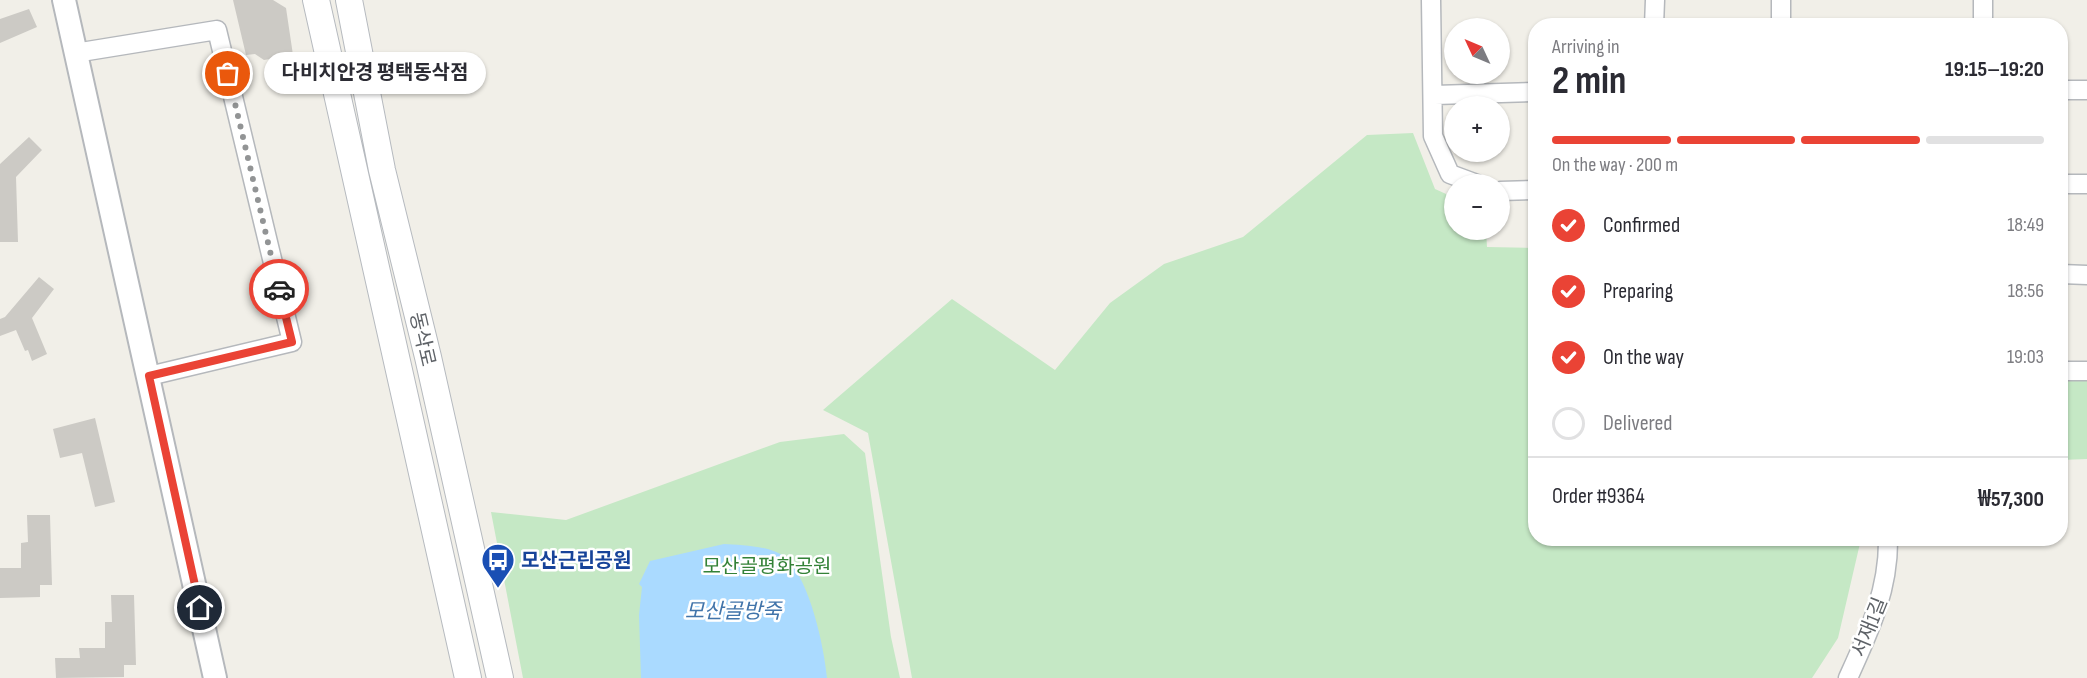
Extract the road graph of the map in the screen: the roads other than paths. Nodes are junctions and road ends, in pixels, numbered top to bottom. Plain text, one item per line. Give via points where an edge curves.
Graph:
1 (64, 0) edge
2 (316, 0) edge
3 (349, 0) edge
4 (1431, 0) edge
5 (1655, 0) edge
6 (1781, 0) edge
7 (1983, 0) edge
8 (1654, 18) edge
9 (1781, 18) edge
10 (1983, 18) edge
11 (75, 53) junction
12 (2068, 90) edge
13 (2087, 90) edge
14 (1528, 92) edge
15 (1435, 95) junction
16 (1450, 174) edge
17 (2068, 184) edge
18 (2087, 184) edge
19 (1528, 190) edge
20 (1510, 191) edge
21 (2068, 274) edge
22 (2087, 275) edge
23 (2068, 371) edge
24 (2087, 371) edge
25 (149, 376) junction
26 (1888, 546) edge
27 (215, 678) edge
28 (468, 678) edge
29 (500, 678) edge
30 (1849, 678) edge

1 - 11 street
2 - 28 main road, 동삭로
3 - 29 main road, 동삭로 via 382,170
4 - 15 street
5 - 8 street
6 - 9 street
7 - 10 street
11 - 25 street
11 - 25 street via 217,30 292,342
12 - 13 street
14 - 15 street
15 - 16 street via 1433,136
17 - 18 street
19 - 20 street
21 - 22 street
23 - 24 street
25 - 27 street
26 - 30 street, 서재1길 via 1880,607

